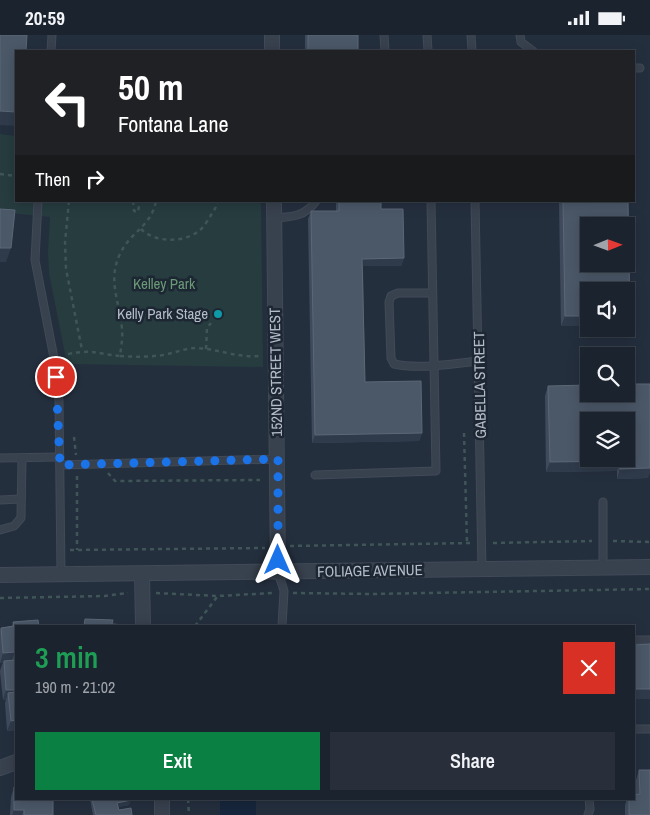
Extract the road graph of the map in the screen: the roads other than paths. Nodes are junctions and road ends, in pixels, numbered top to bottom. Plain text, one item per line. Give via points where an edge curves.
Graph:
1 (52, 35) edge
2 (272, 35) edge
3 (384, 35) edge
4 (427, 35) edge
5 (471, 35) edge
6 (520, 35) edge
7 (51, 50) edge
8 (272, 50) edge
9 (385, 50) edge
10 (428, 50) edge
11 (472, 50) edge
12 (532, 50) edge
13 (38, 202) edge
14 (274, 202) edge
15 (315, 202) edge
16 (431, 202) edge
17 (475, 202) edge
18 (274, 218) junction
19 (432, 293) junction
20 (480, 361) junction
21 (434, 365) junction
22 (0, 458) edge
23 (22, 458) junction
24 (278, 459) junction
25 (60, 461) junction
26 (315, 475) dead end
27 (21, 499) junction
28 (0, 500) edge
29 (603, 502) dead end
30 (0, 530) edge
31 (650, 567) edge
32 (603, 568) junction
33 (482, 569) junction
34 (278, 572) junction
35 (142, 574) junction
36 (0, 575) edge
37 (62, 575) junction
38 (143, 625) edge
39 (282, 625) edge
40 (650, 639) edge
41 (635, 640) edge
42 (635, 729) edge
43 (650, 729) edge
44 (15, 762) edge
45 (0, 768) edge
46 (162, 800) edge
47 (589, 800) edge
48 (162, 815) edge
49 (588, 815) edge

1 - 7 lane
2 - 8 street
3 - 9 lane
4 - 10 lane
5 - 11 lane
6 - 12 lane via 521,42
13 - 25 lane via 35,260 56,377
14 - 18 street, 152ND STREET WEST
15 - 18 lane via 304,213
16 - 19 lane
17 - 20 lane, GABELLA STREET
18 - 24 street, 152ND STREET WEST
19 - 21 lane
19 - 21 lane via 398,293 391,296 389,302 391,358 394,364
20 - 21 lane
20 - 33 lane, GABELLA STREET
21 - 26 lane via 436,471
22 - 23 lane
23 - 25 lane
23 - 27 lane
24 - 25 lane via 76,465
24 - 34 street, 152ND STREET WEST
25 - 37 lane
27 - 28 lane
27 - 30 lane via 18,523
29 - 32 lane
31 - 32 street, FOLIAGE AVENUE
32 - 33 street, FOLIAGE AVENUE
33 - 34 street, FOLIAGE AVENUE
34 - 35 street, FOLIAGE AVENUE
34 - 39 lane via 284,591
35 - 37 street, FOLIAGE AVENUE
35 - 38 street
36 - 37 street, FOLIAGE AVENUE
40 - 41 lane
42 - 43 lane
44 - 45 street
46 - 48 street
47 - 49 lane

